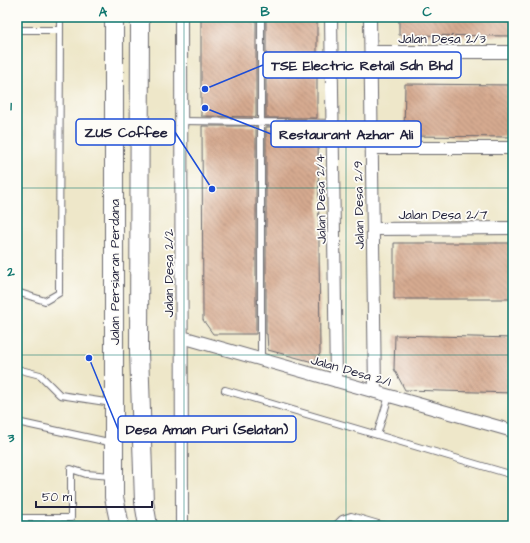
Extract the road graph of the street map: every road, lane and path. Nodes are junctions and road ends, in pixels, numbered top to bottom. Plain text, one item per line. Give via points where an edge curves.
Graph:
1 (60, 17) edge
2 (114, 17) edge
3 (140, 17) edge
4 (181, 17) edge
5 (260, 17) edge
6 (331, 17) edge
7 (370, 17) edge
8 (17, 30) edge
9 (60, 30) junction
10 (371, 52) junction
11 (513, 52) edge
12 (181, 121) junction
13 (261, 122) junction
14 (333, 123) junction
15 (372, 148) junction
16 (513, 148) edge
17 (513, 228) edge
18 (373, 229) junction
19 (17, 292) edge
20 (182, 337) junction
21 (261, 359) junction
22 (17, 369) edge
23 (336, 381) junction
24 (225, 390) dead end
25 (375, 392) junction
26 (388, 396) junction
27 (114, 403) junction
28 (17, 422) edge
29 (513, 431) edge
30 (377, 435) junction
31 (114, 443) junction
32 (513, 474) edge
33 (114, 476) junction
34 (114, 498) junction
35 (17, 518) edge
36 (182, 525) edge
37 (107, 526) edge
38 (120, 526) edge
39 (148, 526) edge
40 (335, 526) edge
41 (385, 526) edge

1 - 9 lane
2 - 27 main road, Jalan Persiaran Perdana
3 - 39 main road, Jalan Persiaran Perdana via 139,351 144,502
4 - 12 street, Jalan Desa 2/2
5 - 13 lane
6 - 14 street, Jalan Desa 2/4
7 - 10 street, Jalan Desa 2/9
8 - 9 lane
9 - 19 lane via 59,293 45,301
10 - 11 street, Jalan Desa 2/3
10 - 15 street, Jalan Desa 2/9
12 - 13 lane
12 - 20 street, Jalan Desa 2/2
13 - 14 lane
13 - 21 lane
14 - 23 street, Jalan Desa 2/4
15 - 16 street
15 - 18 street, Jalan Desa 2/9
17 - 18 street, Jalan Desa 2/7
18 - 25 street, Jalan Desa 2/9
20 - 21 street, Jalan Desa 2/1
20 - 36 street, Jalan Desa 2/2
21 - 23 street, Jalan Desa 2/1
22 - 27 lane via 40,375 60,395
23 - 25 street, Jalan Desa 2/1
24 - 30 lane
25 - 26 street, Jalan Desa 2/1
26 - 29 street, Jalan Desa 2/1
26 - 30 lane
27 - 31 main road, Jalan Persiaran Perdana
28 - 31 lane
30 - 32 lane
31 - 33 main road, Jalan Persiaran Perdana
33 - 34 main road, Jalan Persiaran Perdana
33 - 35 lane via 86,474 71,469 71,518
34 - 37 main road
34 - 38 main road, Jalan Persiaran Perdana
40 - 41 lane via 350,516

